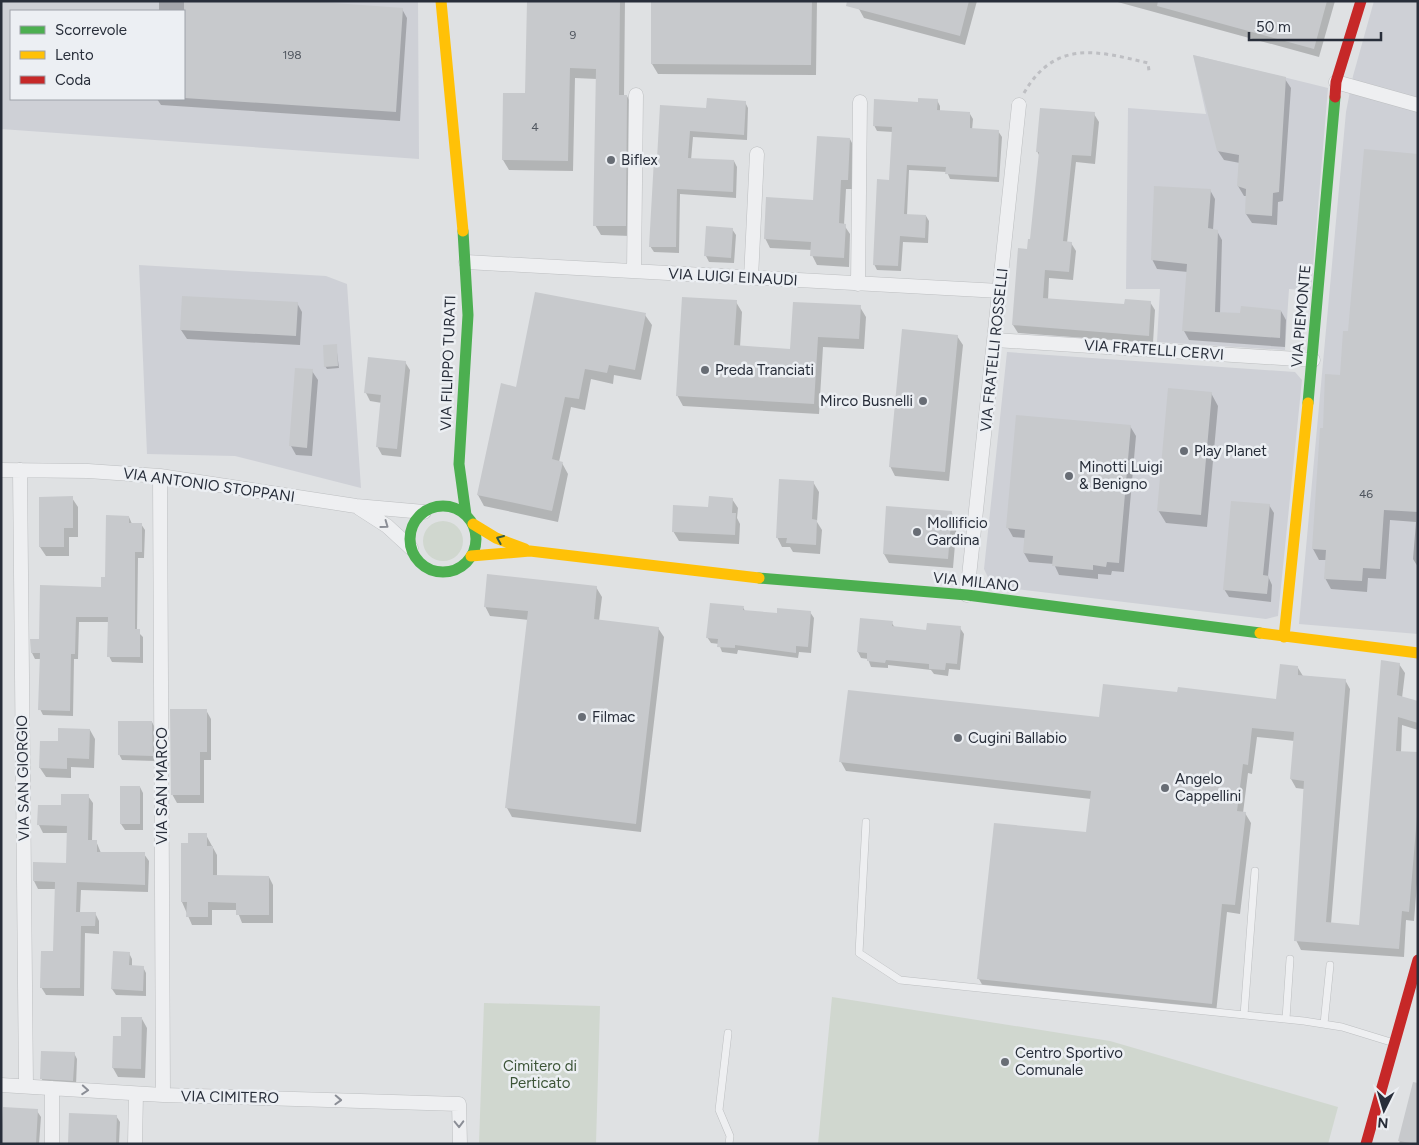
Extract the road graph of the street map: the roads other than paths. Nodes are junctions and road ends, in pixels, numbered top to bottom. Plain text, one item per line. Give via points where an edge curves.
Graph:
1 (441, 1) edge
2 (1360, 1) edge
3 (1336, 82) junction
4 (636, 95) dead end
5 (860, 102) dead end
6 (1019, 105) road end
7 (1418, 105) edge
8 (757, 154) dead end
9 (466, 262) junction
10 (634, 271) junction
11 (751, 278) junction
12 (858, 284) junction
13 (1000, 291) junction
14 (995, 340) junction
15 (1313, 360) junction
16 (459, 464) junction
17 (1, 470) edge
18 (20, 470) junction
19 (160, 476) junction
20 (451, 481) dead end
21 (442, 495) dead end
22 (356, 506) junction
23 (429, 510) junction
24 (469, 520) junction
25 (411, 548) junction
26 (530, 551) junction
27 (472, 556) junction
28 (967, 595) junction
29 (1284, 637) junction
30 (1418, 653) edge
31 (866, 822) dead end
32 (1255, 871) dead end
33 (1290, 959) dead end
34 (1418, 960) edge
35 (1330, 965) dead end
36 (1244, 1014) junction
37 (1286, 1019) junction
38 (1324, 1024) junction
39 (728, 1034) dead end
40 (1394, 1043) junction
41 (1, 1086) edge
42 (26, 1086) junction
43 (52, 1088) junction
44 (136, 1094) junction
45 (163, 1095) junction
46 (52, 1144) edge
47 (135, 1144) edge
48 (460, 1144) edge
49 (729, 1144) edge
50 (1366, 1144) edge

1 - 9 street, VIA FILIPPO TURATI
2 - 3 street, VIA PIEMONTE
3 - 7 street
3 - 15 street, VIA PIEMONTE
4 - 10 street
5 - 12 street
6 - 13 street, VIA FRATELLI ROSSELLI
8 - 11 street
9 - 10 street, VIA LUIGI EINAUDI
9 - 16 street, VIA FILIPPO TURATI via 468,315
10 - 11 street, VIA LUIGI EINAUDI
11 - 12 street, VIA LUIGI EINAUDI
12 - 13 street, VIA LUIGI EINAUDI
13 - 14 street, VIA FRATELLI ROSSELLI
14 - 15 street, VIA FRATELLI CERVI
14 - 28 street, VIA FRATELLI ROSSELLI
15 - 29 street, VIA PIEMONTE
16 - 20 street, VIA FILIPPO TURATI
16 - 24 street, VIA FILIPPO TURATI
17 - 18 street, VIA ANTONIO STOPPANI
18 - 19 street, VIA ANTONIO STOPPANI
18 - 42 street, VIA SAN GIORGIO
19 - 22 street, VIA ANTONIO STOPPANI
19 - 45 street, VIA SAN MARCO
21 - 23 street
22 - 23 street, VIA ANTONIO STOPPANI
22 -> 25 street, VIA ANTONIO STOPPANI via 388,526
23 - 24 street via 450,506
23 - 25 street via 412,528
26 -> 24 street, VIA MILANO via 496,538
24 - 27 street via 476,535
25 - 27 street via 423,566 438,571 455,570
26 - 27 street, VIA MILANO
26 - 28 street, VIA MILANO via 735,576
28 - 29 street, VIA MILANO
29 - 30 street, VIA MILANO
31 - 36 lane via 859,953 900,980
32 - 36 lane
33 - 37 lane
34 - 40 street
35 - 38 lane
36 - 37 lane
37 - 38 lane
38 - 40 lane
39 - 49 lane via 719,1110 730,1136
40 - 50 street
41 - 42 street, VIA CIMITERO
42 - 43 street, VIA CIMITERO
43 -> 44 street, VIA CIMITERO
43 - 46 street
44 - 45 street, VIA CIMITERO
44 - 47 street
45 -> 48 street, VIA CIMITERO via 459,1104

